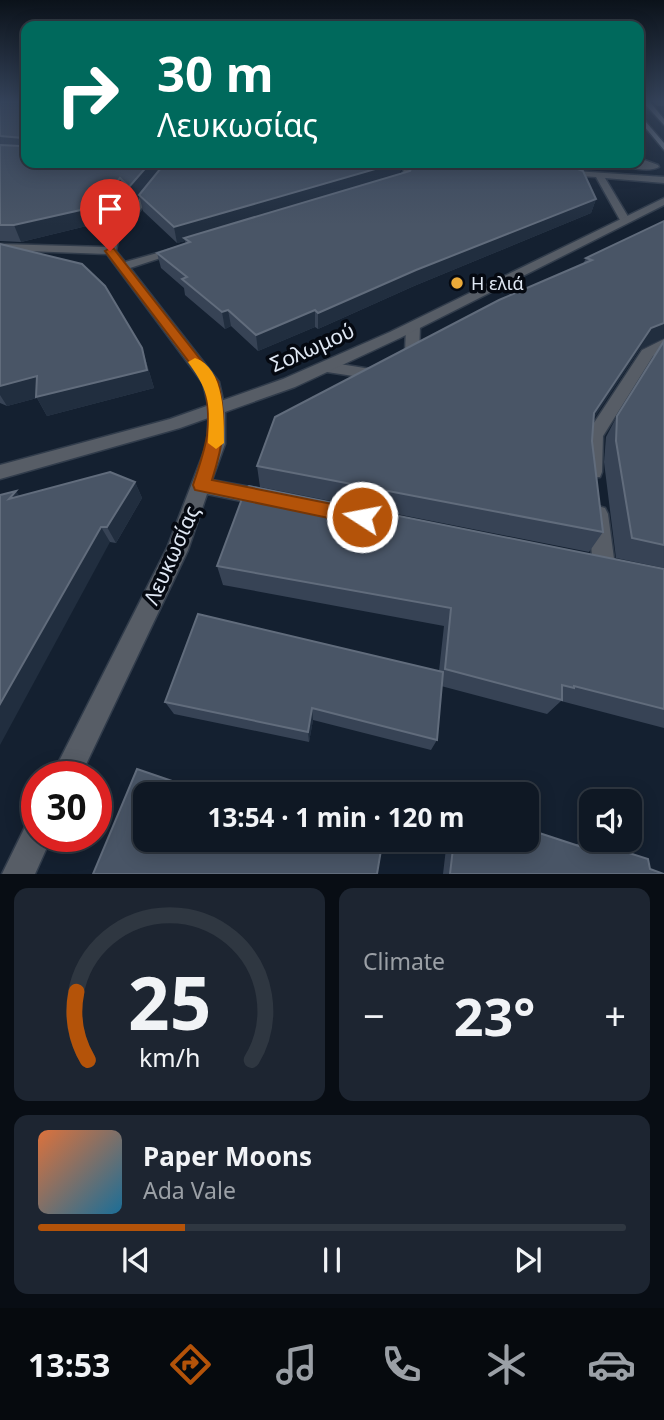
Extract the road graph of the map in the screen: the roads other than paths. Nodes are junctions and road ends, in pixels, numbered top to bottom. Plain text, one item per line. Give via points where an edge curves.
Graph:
1 (644, 162) edge
2 (644, 167) edge
3 (166, 168) edge
4 (409, 168) edge
5 (557, 172) edge
6 (599, 175) junction
7 (664, 180) edge
8 (379, 188) edge
9 (664, 201) edge
10 (625, 220) junction
11 (0, 247) edge
12 (186, 247) edge
13 (110, 251) junction
14 (122, 267) junction
15 (413, 326) junction
16 (664, 343) edge
17 (327, 367) junction
18 (217, 409) junction
19 (0, 472) edge
20 (201, 485) junction
21 (282, 501) edge
22 (577, 561) edge
23 (604, 566) junction
24 (628, 572) edge
25 (73, 761) edge
26 (29, 852) edge
27 (18, 874) edge

1 - 2 street via 655,167
3 - 13 street via 113,240
4 - 8 street via 405,180
5 - 6 street
6 - 7 street
6 - 10 street
9 - 10 street, Σολωμού
10 - 15 street, Σολωμού
11 - 13 street
12 - 14 street
13 - 14 street, Λευκωσίας
14 - 18 street, Λευκωσίας via 211,382
15 - 17 street, Σολωμού
15 - 17 street via 412,355 373,374
16 - 23 street via 647,353 594,436 592,462
17 - 18 street, Σολωμού
18 - 19 street, Σολωμού
18 - 20 street, Λευκωσίας via 216,444
20 - 21 street
20 - 25 street, Λευκωσίας via 177,550
22 - 23 street
23 - 24 street
26 - 27 street

